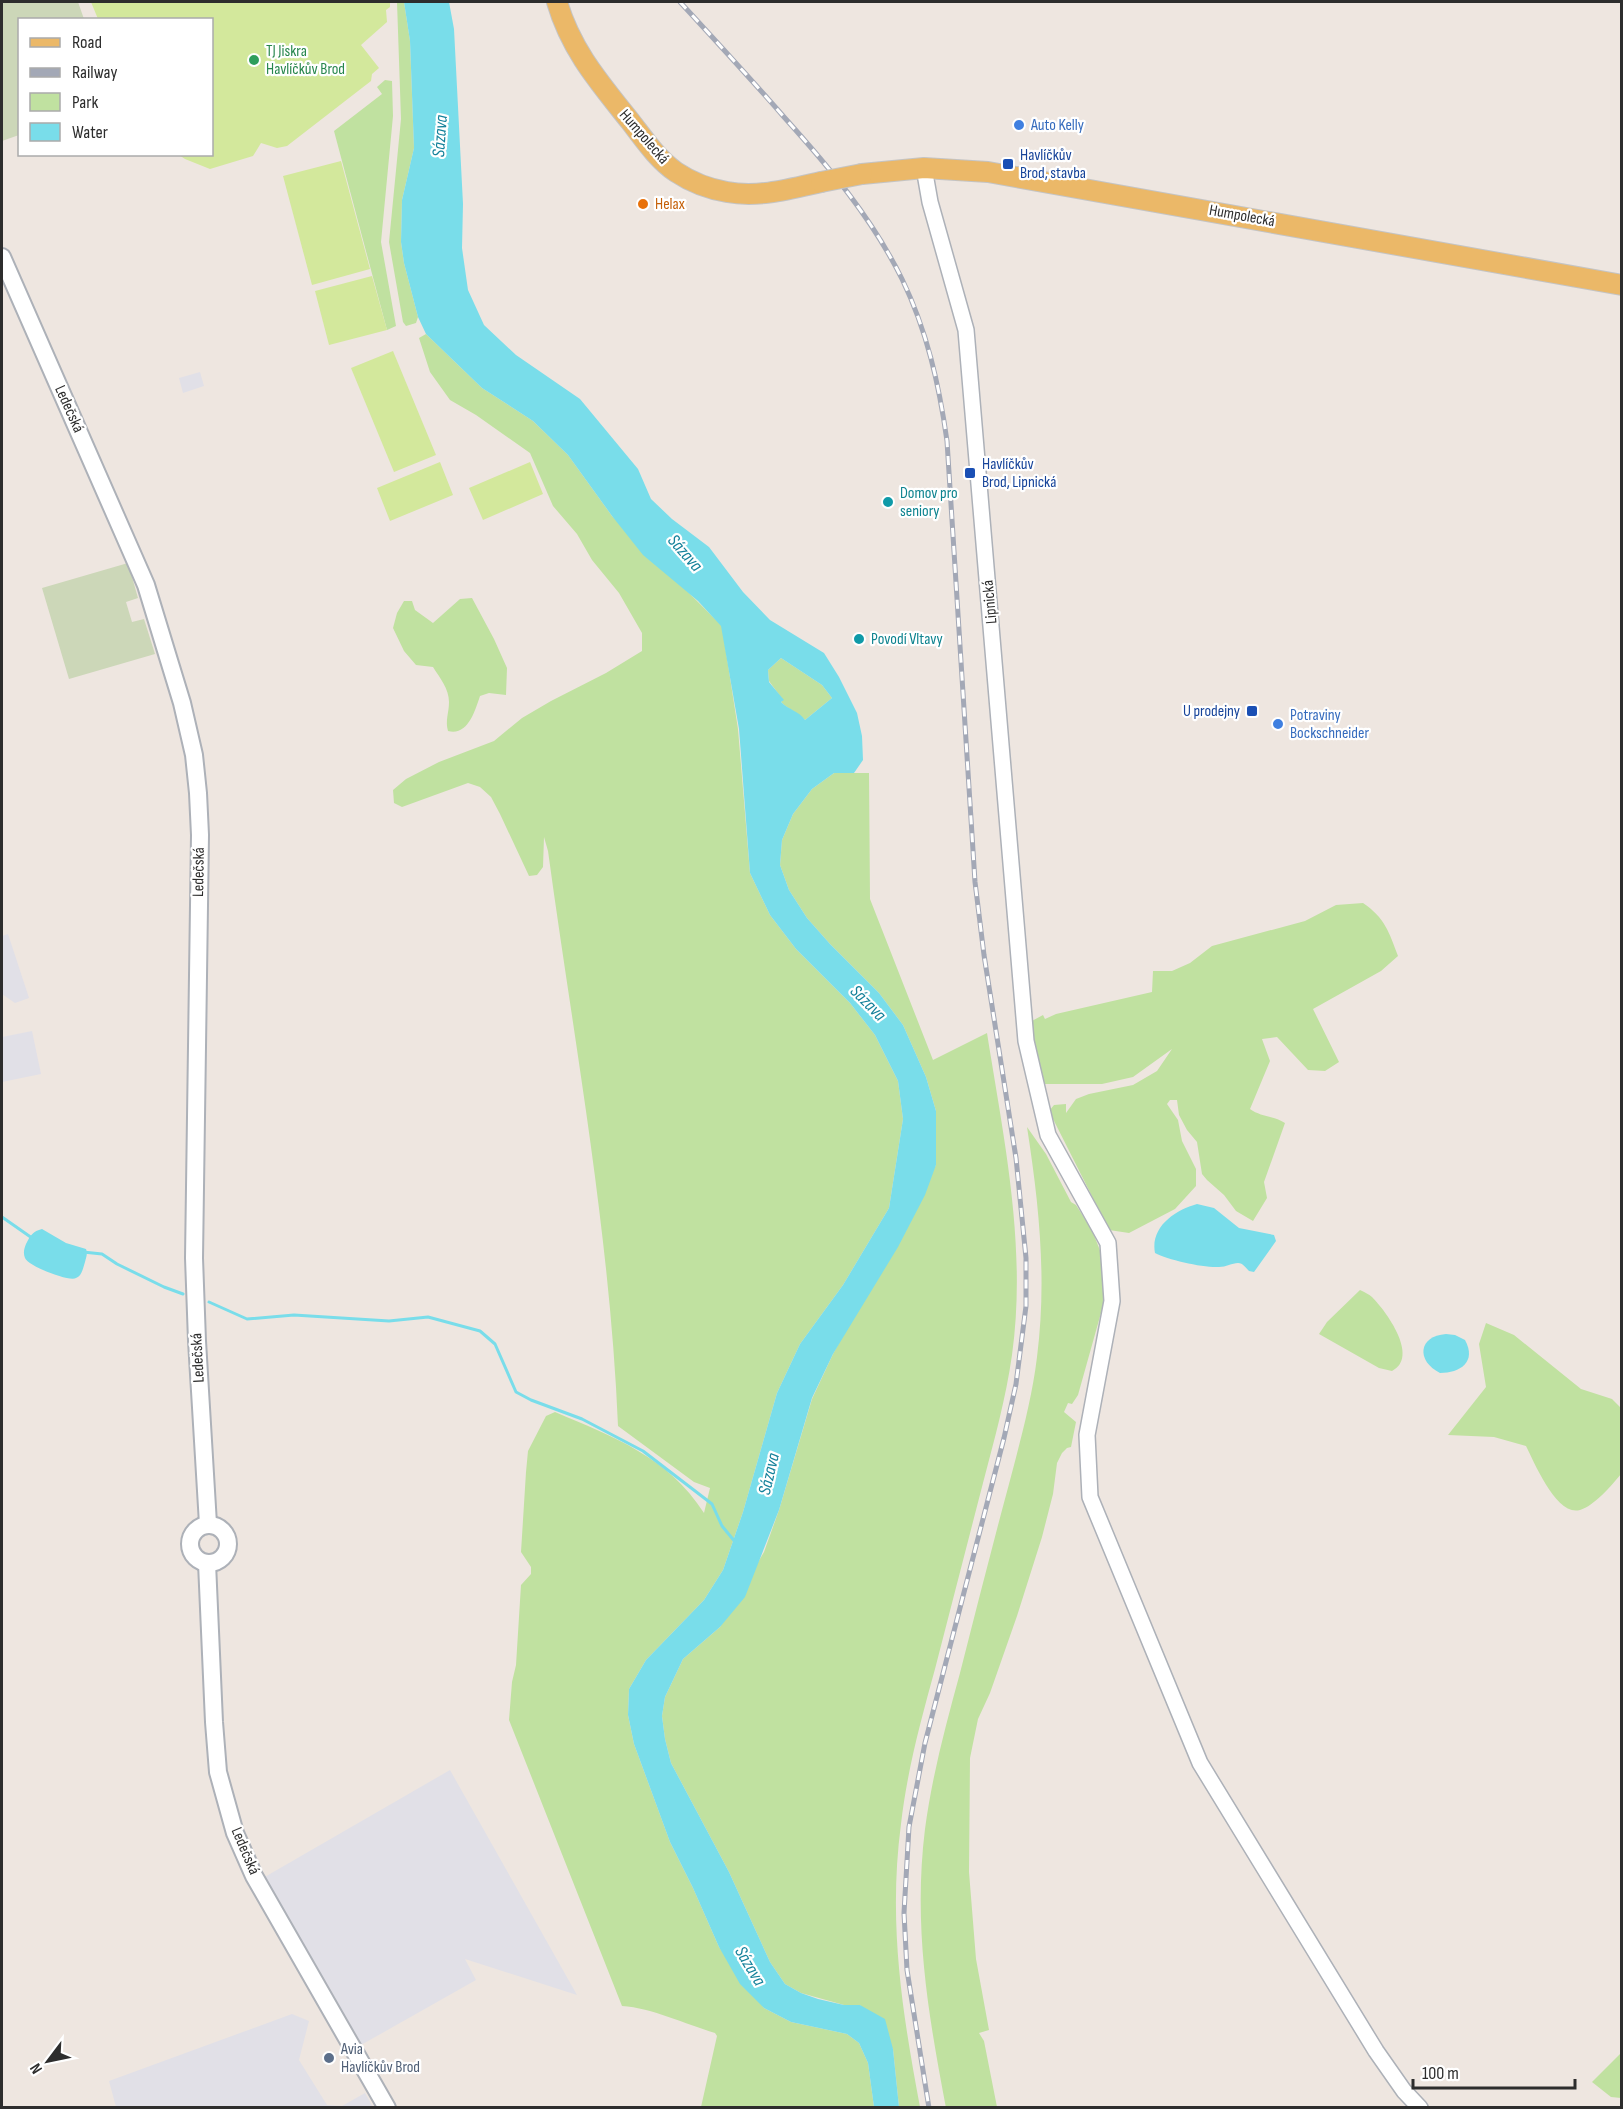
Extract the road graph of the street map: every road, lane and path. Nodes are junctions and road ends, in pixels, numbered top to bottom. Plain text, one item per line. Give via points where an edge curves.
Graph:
1 (557, 2) edge
2 (924, 168) junction
3 (2, 257) edge
4 (1622, 285) edge
5 (208, 1524) junction
6 (207, 1563) junction
7 (387, 2108) edge
8 (1420, 2108) edge

1 - 2 main road, Humpolecká, bridge via 581,57 648,144 676,172 708,188 739,194 769,193 862,174
2 - 4 main road, Humpolecká via 988,172
2 - 8 street, Lipnická via 966,330 1026,1041 1048,1135 1108,1243 1112,1301 1087,1435 1090,1497 1200,1763 1376,2051
3 - 5 main road, Ledečská via 146,585 194,755 200,835 194,1258
5 - 6 main road via 196,1528 189,1545 194,1556
5 - 6 main road via 220,1528 228,1544 220,1559
6 - 7 main road, Ledečská via 218,1772 235,1833 254,1876

